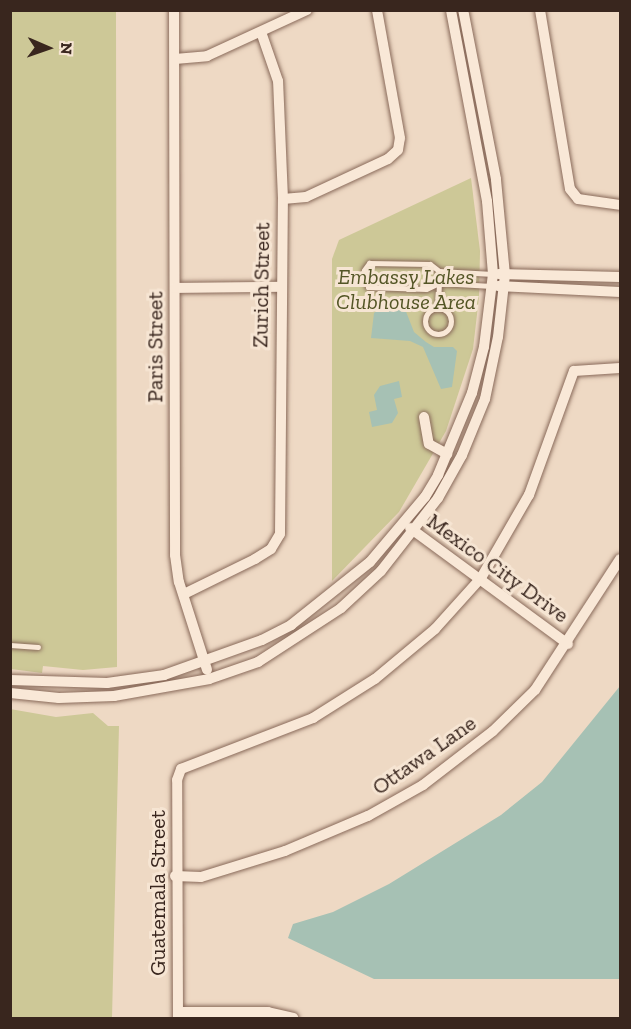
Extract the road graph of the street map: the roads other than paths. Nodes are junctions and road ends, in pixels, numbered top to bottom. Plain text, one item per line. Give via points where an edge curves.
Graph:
1 (174, 10) edge
2 (307, 10) edge
3 (377, 10) edge
4 (451, 10) edge
5 (463, 10) edge
6 (540, 10) edge
7 (261, 32) junction
8 (175, 59) junction
9 (283, 199) junction
10 (621, 205) edge
11 (439, 271) junction
12 (621, 277) edge
13 (492, 280) junction
14 (504, 281) junction
15 (439, 283) junction
16 (279, 287) junction
17 (175, 288) junction
18 (621, 292) edge
19 (438, 309) junction
20 (621, 368) edge
21 (424, 417) dead end
22 (447, 454) junction
23 (405, 524) junction
24 (415, 531) junction
25 (621, 559) edge
26 (481, 578) junction
27 (184, 594) junction
28 (568, 644) junction
29 (10, 645) edge
30 (38, 647) dead end
31 (205, 663) junction
32 (209, 679) junction
33 (10, 680) edge
34 (10, 693) edge
35 (176, 876) junction
36 (178, 1015) edge
37 (293, 1018) edge

1 - 8 street, Paris Street
2 - 7 street
3 - 9 street via 400,138 398,150 388,159 306,197
4 - 13 street via 488,211
5 - 14 street via 496,179
6 - 10 street via 570,189 578,200
7 - 8 street via 207,56
7 - 9 street, Zurich Street via 278,81
8 - 17 street, Paris Street
9 - 16 street, Zurich Street
11 - 13 lane
11 - 15 lane
11 - 15 lane via 430,264 369,263 363,280 368,287 426,289
12 - 14 street
13 - 14 street
13 - 15 lane
13 - 22 street via 484,347 472,393
14 - 18 street
14 - 24 street via 485,399 462,455
15 - 19 lane
16 - 17 street
16 - 27 street, Zurich Street via 277,542 255,559
17 - 27 street, Paris Street via 175,555
19 - 19 lane via 429,312 425,320 428,330 437,334 446,331 450,322 447,313
20 - 26 street via 574,371 529,495
21 - 22 street via 429,444
22 - 23 street via 438,475
23 - 24 street, Mexico City Drive
23 - 31 street via 369,562 291,625
24 - 26 street, Mexico City Drive
24 - 32 street via 381,572 341,608 258,662
25 - 28 street, Ottawa Lane
26 - 28 street, Mexico City Drive
26 - 35 street, Guatemala Street via 435,629 375,679 313,718 181,769 177,780
27 - 31 street, Paris Street
28 - 35 street, Ottawa Lane via 535,690 502,722 423,785 368,816 285,851 201,877
29 - 30 lane
31 - 32 street, Paris Street
31 - 33 street via 164,675 107,683
32 - 34 street via 114,696 59,698
35 - 36 street, Guatemala Street
36 - 37 street via 268,1012

